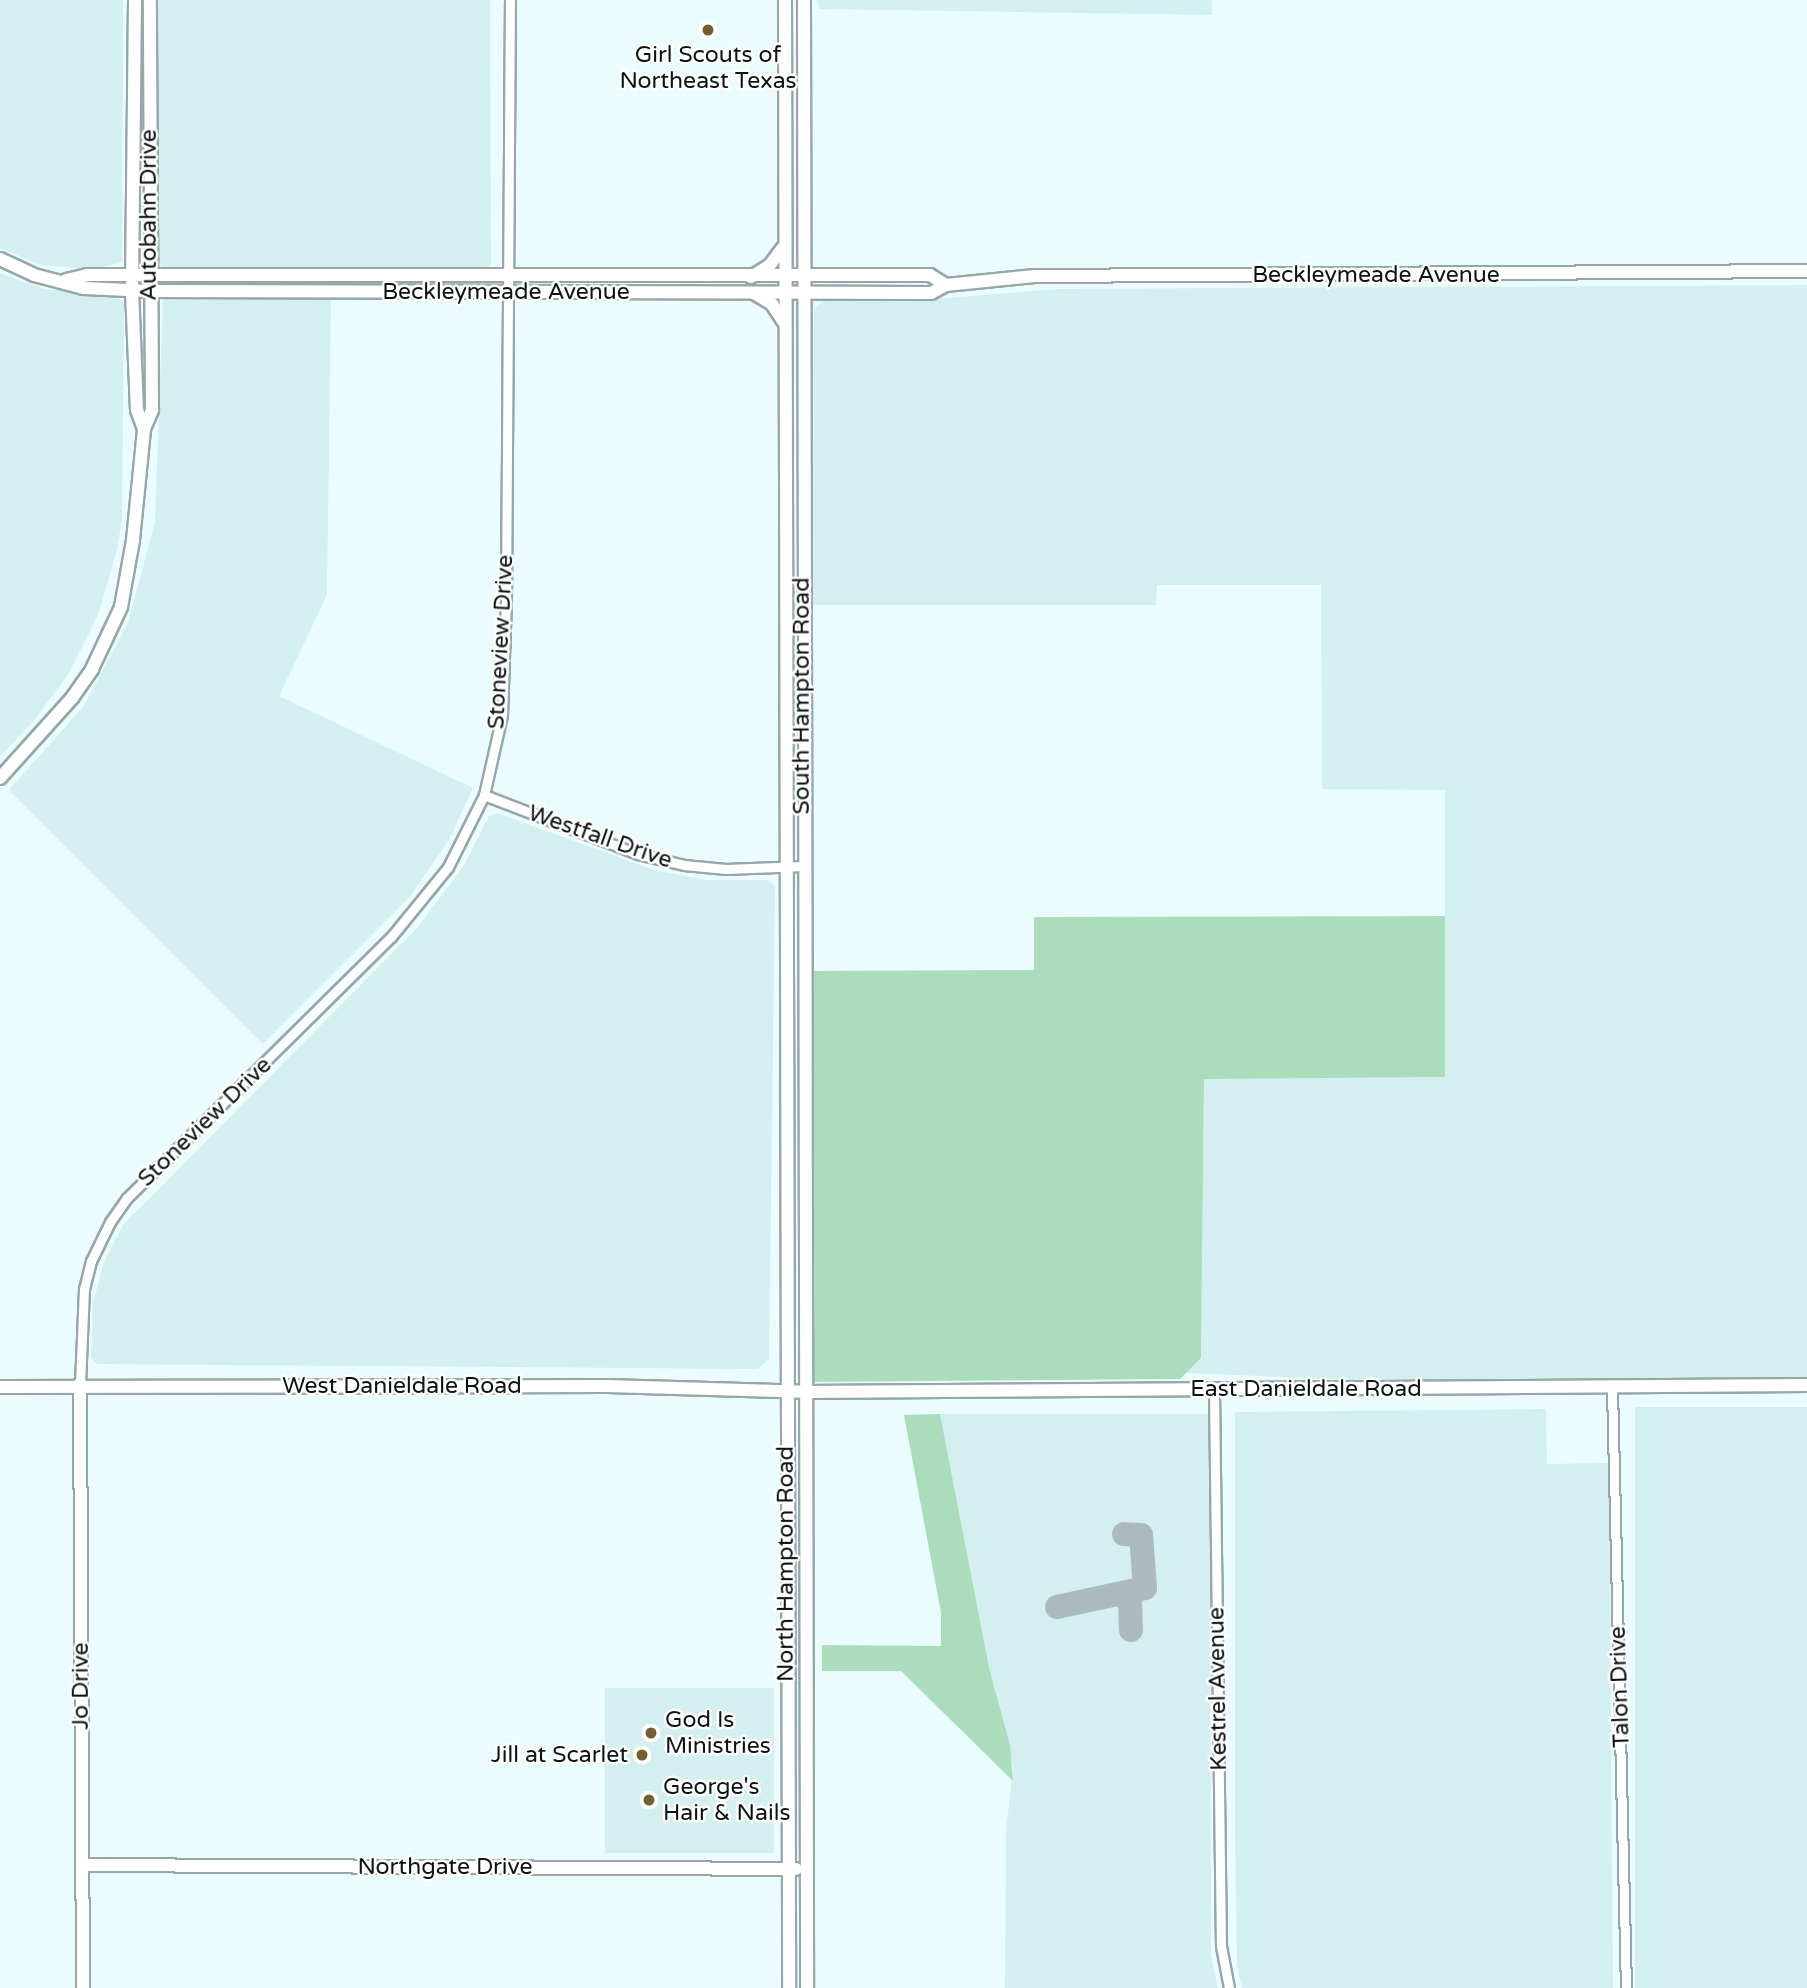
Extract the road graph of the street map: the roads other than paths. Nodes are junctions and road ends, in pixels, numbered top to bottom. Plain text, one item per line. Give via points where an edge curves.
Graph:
1 (135, 0) edge
2 (150, 0) edge
3 (510, 0) edge
4 (785, 0) edge
5 (804, 0) edge
6 (785, 60) junction
7 (803, 60) junction
8 (783, 248) junction
9 (0, 259) edge
10 (1807, 271) edge
11 (133, 275) junction
12 (148, 275) junction
13 (326, 275) junction
14 (506, 276) junction
15 (751, 277) junction
16 (783, 277) junction
17 (802, 278) junction
18 (66, 280) junction
19 (946, 285) junction
20 (132, 290) junction
21 (149, 291) junction
22 (327, 291) junction
23 (751, 291) junction
24 (507, 292) junction
25 (783, 293) junction
26 (801, 293) junction
27 (783, 322) junction
28 (144, 429) junction
29 (0, 778) edge
30 (484, 796) junction
31 (803, 866) junction
32 (784, 867) junction
33 (785, 1124) junction
34 (803, 1124) junction
35 (80, 1384) junction
36 (1807, 1385) edge
37 (0, 1387) edge
38 (1612, 1387) junction
39 (1214, 1390) junction
40 (785, 1392) junction
41 (804, 1392) junction
42 (787, 1602) junction
43 (805, 1603) junction
44 (788, 1744) junction
45 (806, 1745) junction
46 (83, 1865) junction
47 (806, 1868) junction
48 (789, 1870) junction
49 (83, 1988) edge
50 (789, 1988) edge
51 (807, 1988) edge
52 (1229, 1988) edge
53 (1626, 1988) edge

1 - 11 street, Autobahn Drive
2 - 12 street, Autobahn Drive
3 - 14 street, Stoneview Drive
4 - 6 street, South Hampton Road
5 - 7 street, South Hampton Road
6 - 7 street
6 - 8 street, South Hampton Road
7 - 17 street, South Hampton Road
8 - 15 street via 771,265
8 - 16 street, South Hampton Road
9 - 18 street, Beckleymeade Avenue via 34,275
10 - 19 street, Beckleymeade Avenue via 1035,276
11 - 12 street, Beckleymeade Avenue
11 - 18 street, Beckleymeade Avenue
11 - 20 street, Autobahn Drive
12 - 13 street, Beckleymeade Avenue
12 - 21 street, Autobahn Drive
13 - 14 street, Beckleymeade Avenue
13 - 22 street
14 - 15 street, Beckleymeade Avenue
14 - 24 street, Stoneview Drive
15 - 16 street, Beckleymeade Avenue
16 - 17 street, Beckleymeade Avenue
16 - 25 street, South Hampton Road
17 - 19 street, Beckleymeade Avenue via 930,275
17 - 26 street, South Hampton Road
18 - 20 street, Beckleymeade Avenue via 84,288
19 - 26 street, Beckleymeade Avenue via 931,293
20 - 21 street, Beckleymeade Avenue
20 - 28 street, Autobahn Drive via 137,411
21 - 22 street, Beckleymeade Avenue
21 - 28 street, Autobahn Drive via 152,410
22 - 24 street, Beckleymeade Avenue
23 - 24 street, Beckleymeade Avenue
23 - 25 street, Beckleymeade Avenue
23 - 27 street via 772,304
24 - 30 street, Stoneview Drive via 502,715
25 - 26 street, Beckleymeade Avenue
25 - 27 street, South Hampton Road
26 - 31 street, South Hampton Road
27 - 32 street, South Hampton Road
28 - 29 street, Autobahn Drive via 121,607 92,669 72,698
30 - 32 street, Westfall Drive via 638,854 726,869
30 - 35 street, Stoneview Drive via 448,867 391,937 127,1198 110,1222 91,1261 84,1289
31 - 32 street, Westfall Drive
31 - 34 street, South Hampton Road
32 - 33 street, South Hampton Road
33 - 34 street
33 - 40 street, South Hampton Road
34 - 41 street, South Hampton Road
35 - 37 street, West Danieldale Road
35 - 40 street, West Danieldale Road
35 - 46 street, Jo Drive
36 - 38 street, East Danieldale Road
38 - 39 street, East Danieldale Road
38 - 53 street, Talon Drive
39 - 41 street, East Danieldale Road
39 - 52 street, Kestrel Avenue via 1222,1946
40 - 41 street, West Danieldale Road
40 - 42 street, North Hampton Road
41 - 43 street, North Hampton Road
42 - 43 street
42 - 44 street, North Hampton Road
43 - 45 street, North Hampton Road
44 - 45 street
44 - 48 street, North Hampton Road
45 - 47 street, North Hampton Road
46 - 48 street, Northgate Drive
46 - 49 street, Jo Drive
47 - 48 street, Northgate Drive
47 - 51 street, North Hampton Road
48 - 50 street, North Hampton Road

